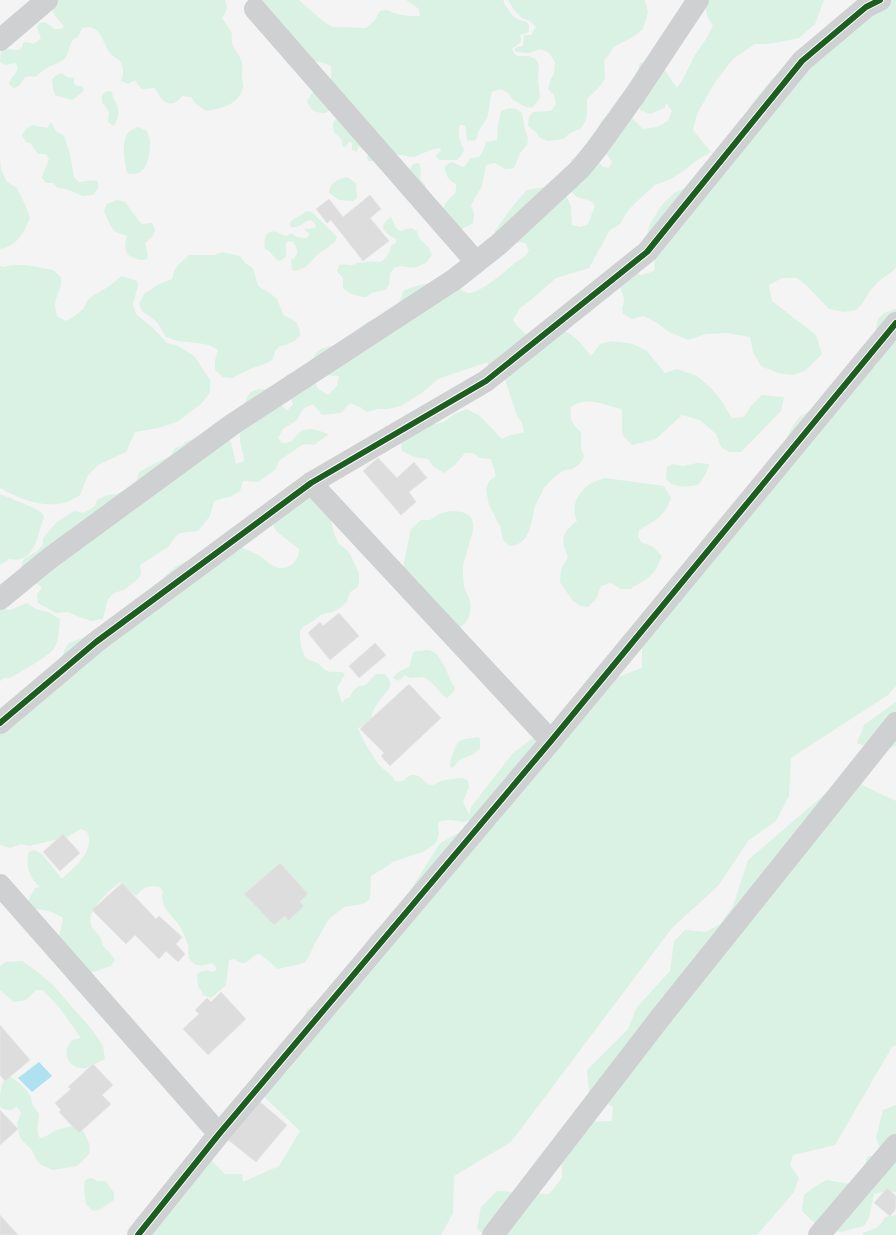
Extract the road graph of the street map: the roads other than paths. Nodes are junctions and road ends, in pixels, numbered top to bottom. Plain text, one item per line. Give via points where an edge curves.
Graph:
1 (47, 0) edge
2 (698, 0) edge
3 (880, 0) edge
4 (255, 9) dead end
5 (0, 40) edge
6 (476, 262) junction
7 (896, 323) edge
8 (311, 483) junction
9 (0, 599) edge
10 (0, 723) edge
11 (896, 723) edge
12 (551, 741) junction
13 (0, 885) edge
14 (219, 1134) junction
15 (896, 1145) edge
16 (138, 1235) edge
17 (493, 1235) edge
18 (819, 1235) edge

1 - 5 street
2 - 6 street via 597,148 580,168 498,245
3 - 8 street via 866,7 802,61 647,252 486,381
4 - 6 street
6 - 9 street via 455,279 234,424 50,558
7 - 12 street
8 - 10 street via 96,642
8 - 12 street
11 - 17 street via 660,1018
12 - 14 street
13 - 14 street
14 - 16 street
15 - 18 street

